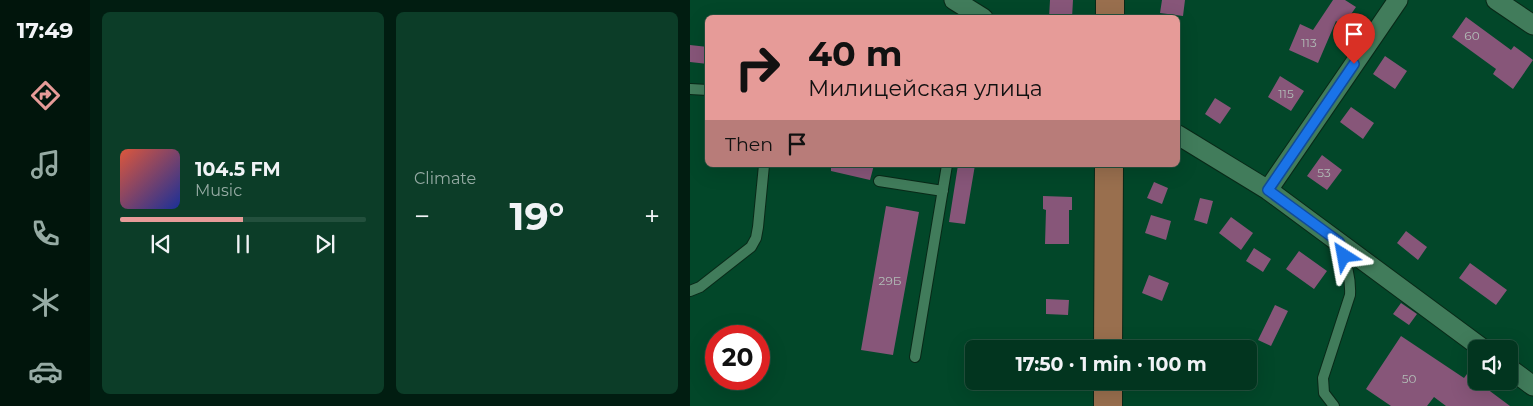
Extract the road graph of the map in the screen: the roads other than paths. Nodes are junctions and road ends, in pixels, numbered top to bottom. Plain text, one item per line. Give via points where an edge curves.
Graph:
1 (954, 0) edge
2 (1110, 0) edge
3 (1398, 0) edge
4 (1496, 0) edge
5 (978, 15) edge
6 (1110, 15) edge
7 (1533, 25) edge
8 (690, 88) edge
9 (705, 90) edge
10 (1180, 136) edge
11 (764, 167) edge
12 (947, 167) edge
13 (1109, 167) edge
14 (879, 181) dead end
15 (1268, 190) junction
16 (943, 191) junction
17 (1339, 242) junction
18 (690, 291) edge
19 (1108, 340) edge
20 (1471, 340) edge
21 (915, 357) dead end
22 (1518, 375) edge
23 (1533, 386) edge
24 (1108, 390) edge
25 (1108, 406) edge
26 (1334, 406) edge

1 - 5 street
2 - 6 main road
3 - 15 street
4 - 7 street
8 - 9 lane
10 - 15 street
11 - 18 lane via 758,228 751,247 700,287
12 - 16 lane
13 - 19 main road
14 - 16 lane
15 - 17 street
16 - 21 lane
17 - 20 street
17 - 26 lane via 1349,270 1350,295 1323,378 1324,393
22 - 23 street
24 - 25 main road

